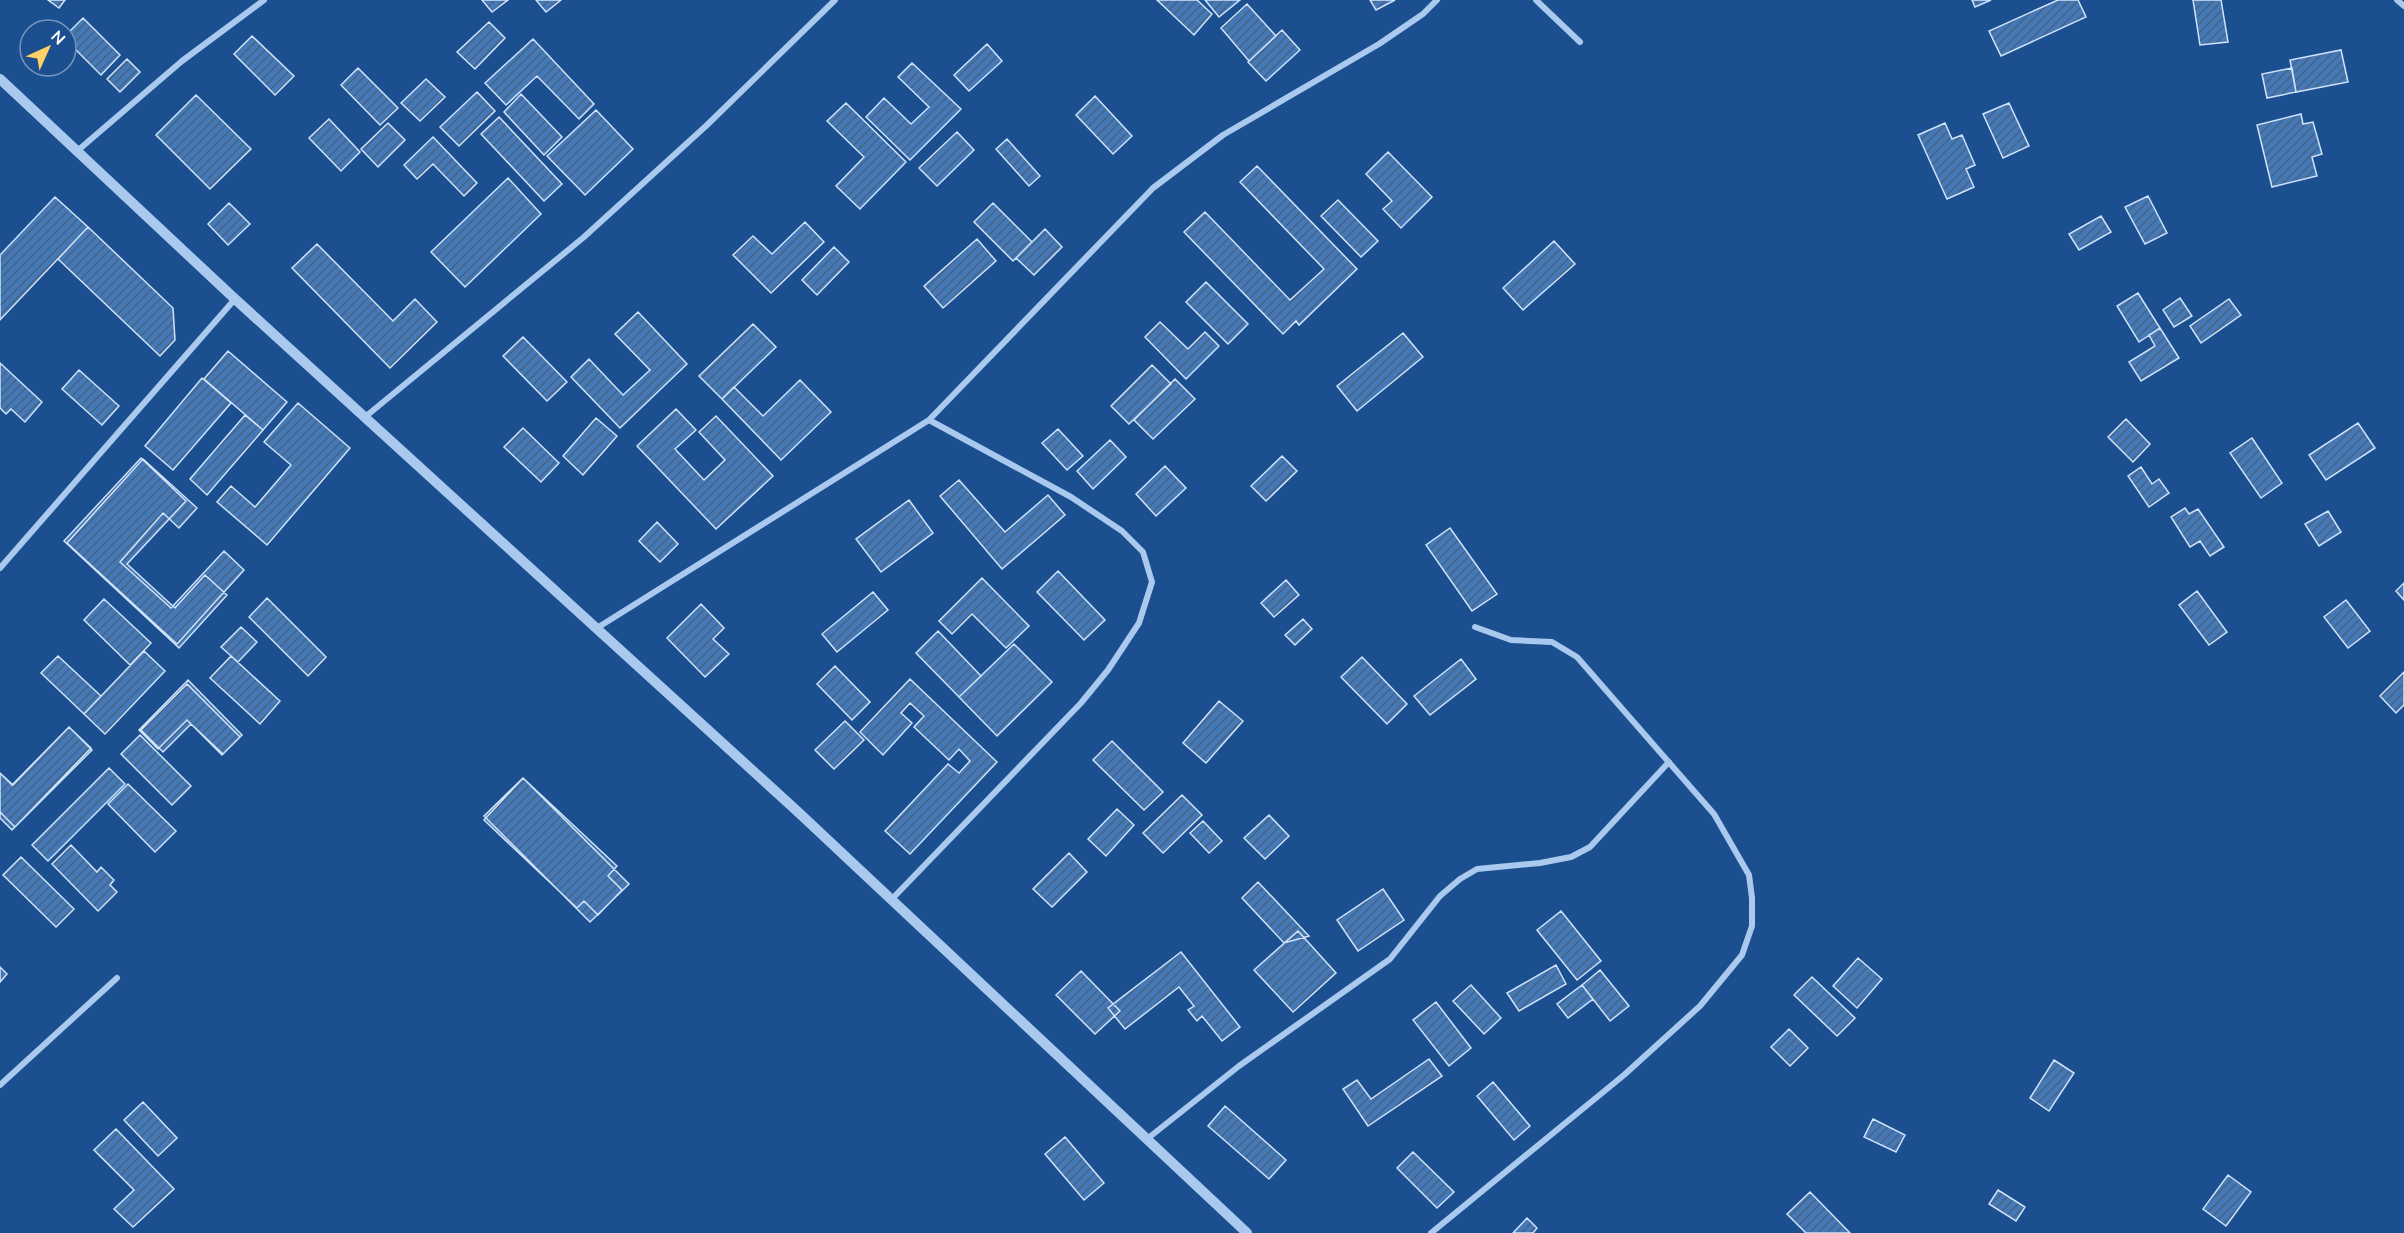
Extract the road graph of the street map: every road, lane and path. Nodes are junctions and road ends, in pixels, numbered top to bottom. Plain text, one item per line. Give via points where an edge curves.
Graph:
1 (264, 0) edge
2 (836, 0) edge
3 (1437, 0) edge
4 (1536, 0) edge
5 (2397, 0) edge
6 (2404, 6) edge
7 (1580, 42) dead end
8 (2, 84) edge
9 (76, 152) junction
10 (235, 299) junction
11 (364, 417) junction
12 (929, 420) junction
13 (0, 568) edge
14 (1475, 627) dead end
15 (597, 628) junction
16 (1669, 762) junction
17 (892, 899) junction
18 (117, 978) dead end
19 (0, 1085) edge
20 (1147, 1139) junction
21 (1247, 1233) edge
22 (1431, 1233) edge

1 - 9 street via 182,60
2 - 11 street via 584,237
3 - 12 street via 1379,44 1223,135 1153,188
4 - 7 street
5 - 6 street
8 - 9 street
9 - 10 street
10 - 11 street
10 - 13 street
11 - 15 street
12 - 15 street
12 - 17 street via 1071,497 1122,531 1143,552 1152,582 1139,623 1081,703
14 - 16 street via 1511,640 1552,642 1577,657
15 - 17 street
16 - 20 street via 1590,847 1571,857 1477,869 1460,879 1440,896 1390,959 1239,1066
16 - 22 street via 1714,814 1749,875 1752,926 1742,956 1672,1032
17 - 20 street
18 - 19 street
20 - 21 street

